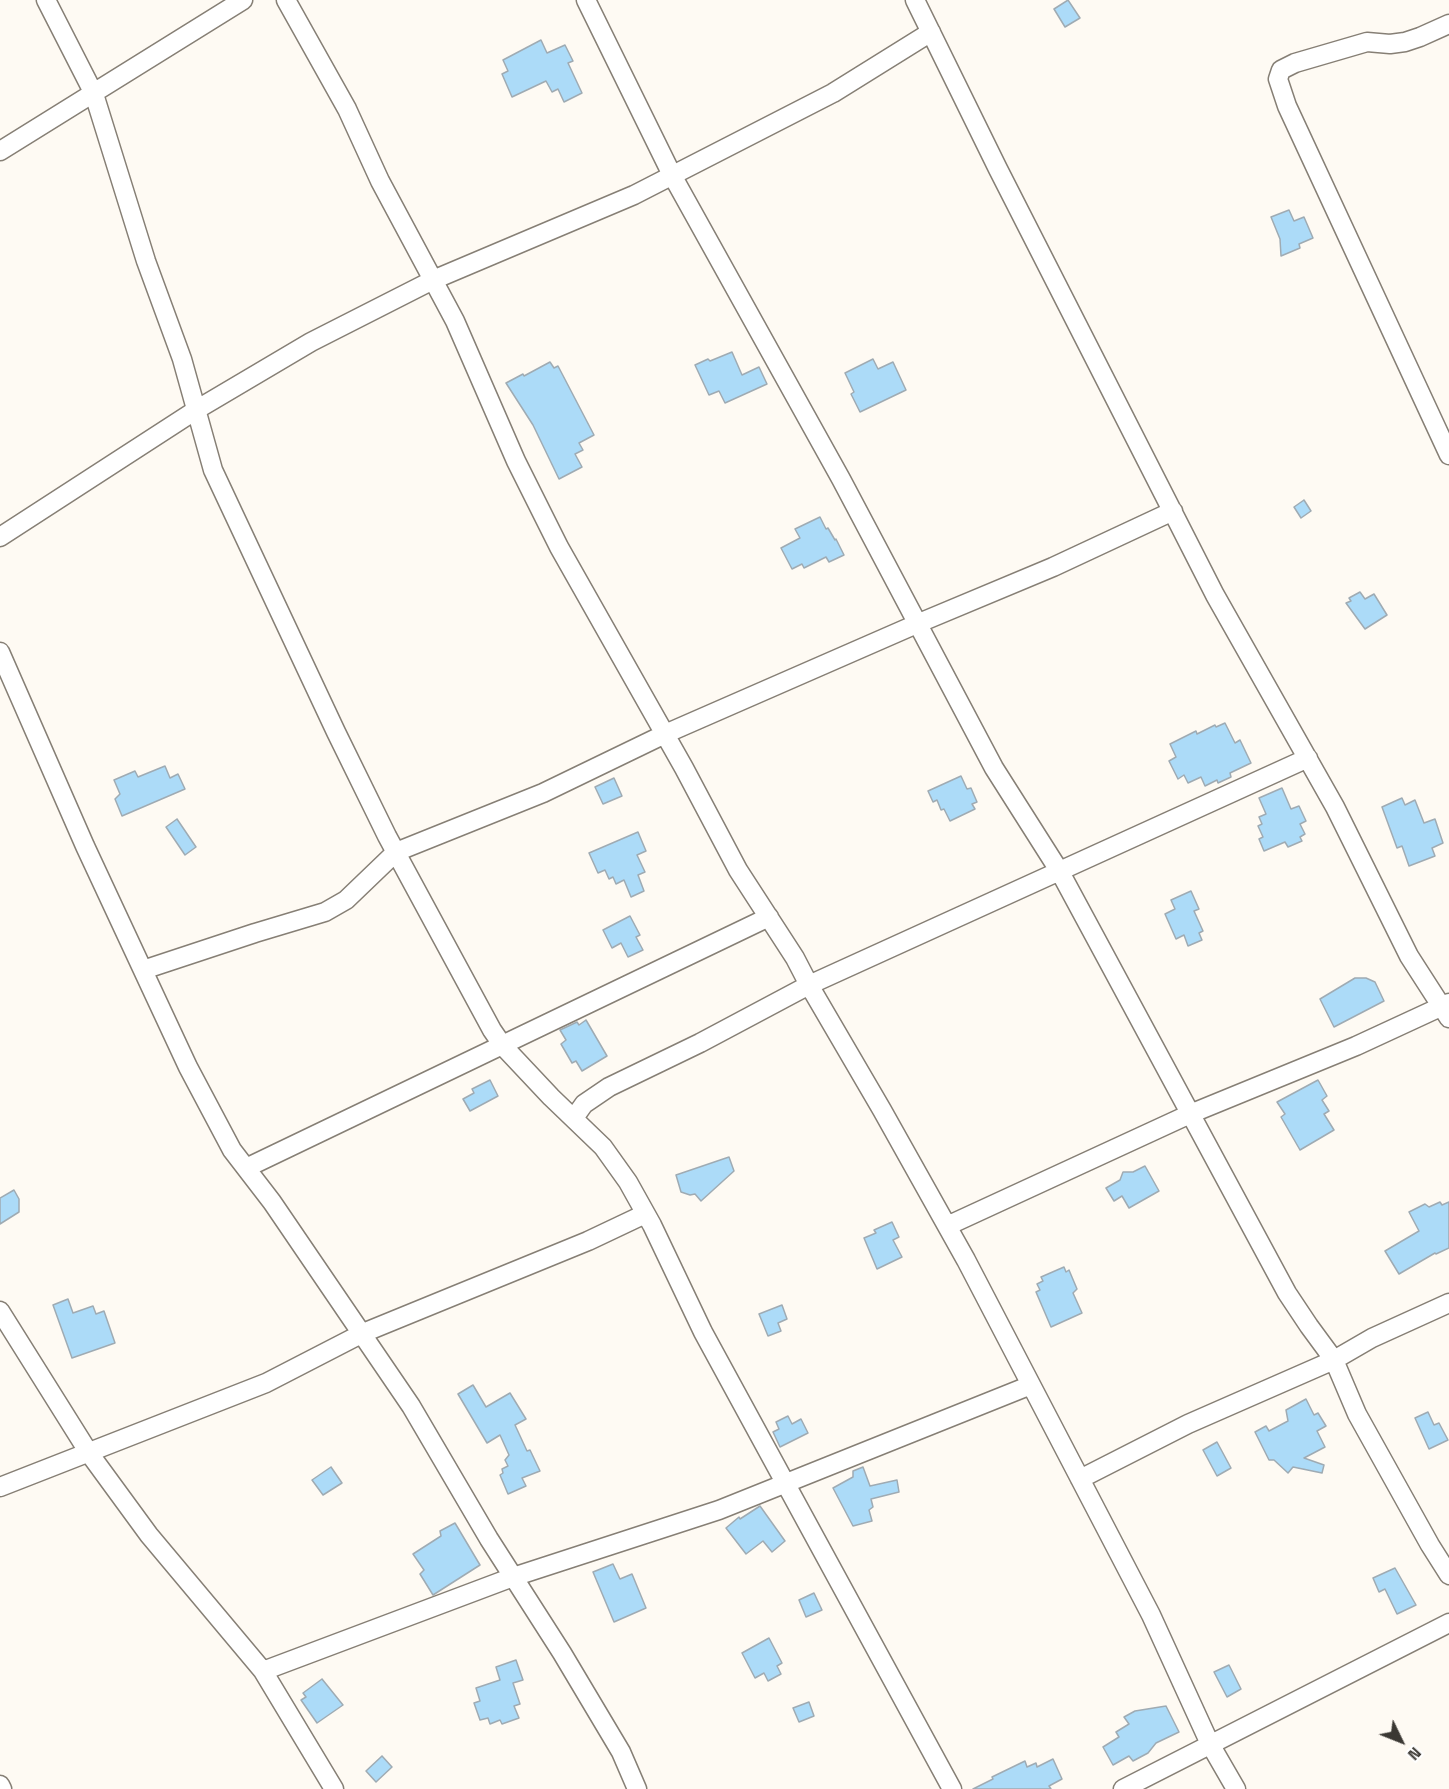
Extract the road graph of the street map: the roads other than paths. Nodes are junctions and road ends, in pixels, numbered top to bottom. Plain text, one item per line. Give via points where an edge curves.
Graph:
1 (46, 0) edge
2 (243, 0) edge
3 (286, 0) edge
4 (586, 0) edge
5 (915, 0) edge
6 (1449, 24) edge
7 (931, 32) junction
8 (94, 94) junction
9 (0, 151) edge
10 (672, 175) junction
11 (434, 280) junction
12 (196, 410) junction
13 (1449, 455) edge
14 (1173, 511) junction
15 (0, 537) edge
16 (919, 623) junction
17 (0, 651) edge
18 (665, 734) junction
19 (1308, 758) junction
20 (396, 852) junction
21 (1060, 872) junction
22 (769, 917) junction
23 (143, 970) junction
24 (809, 985) junction
25 (1446, 1009) edge
26 (503, 1046) junction
27 (1190, 1114) junction
28 (574, 1118) junction
29 (246, 1168) junction
30 (645, 1214) junction
31 (947, 1226) junction
32 (1449, 1303) edge
33 (0, 1311) edge
34 (363, 1333) junction
35 (1334, 1360) junction
36 (1031, 1385) junction
37 (89, 1453) junction
38 (1080, 1479) junction
39 (785, 1483) junction
40 (0, 1487) edge
41 (1449, 1575) edge
42 (513, 1577) junction
43 (1449, 1623) edge
44 (263, 1671) junction
45 (1210, 1744) junction
46 (0, 1785) edge
47 (2, 1789) edge
48 (334, 1789) edge
49 (638, 1789) edge
50 (952, 1789) edge
51 (1123, 1789) edge
52 (1236, 1789) edge

1 - 8 street
2 - 8 street
3 - 11 street
4 - 10 street
5 - 7 street
6 - 13 street via 1405,42 1367,42 1345,47 1282,68 1278,79
7 - 10 street via 833,93
7 - 14 street
8 - 9 street
8 - 12 street
10 - 11 street
10 - 16 street
11 - 12 street via 311,342
11 - 18 street via 550,528
12 - 15 street
12 - 20 street via 213,470
14 - 16 street
14 - 19 street via 1215,595
16 - 18 street
16 - 21 street via 994,768
17 - 23 street
18 - 20 street via 543,793
18 - 22 street via 738,870
19 - 21 street
19 - 25 street via 1409,956
20 - 23 street via 346,900 325,912
20 - 26 street
21 - 24 street
21 - 27 street
22 - 24 street
22 - 26 street
23 - 29 street via 188,1067 232,1150
24 - 28 street via 609,1087 584,1104
24 - 31 street
25 - 27 street
26 - 28 street
26 - 29 street
27 - 31 street
27 - 35 street via 1287,1293
28 - 30 street via 603,1147
29 - 34 street
30 - 34 street
30 - 39 street via 703,1332
31 - 36 street
32 - 35 street
33 - 37 street
34 - 37 street via 266,1383
34 - 42 street
35 - 38 street via 1188,1424
35 - 41 street via 1357,1414
36 - 38 street
36 - 39 street
37 - 40 street
37 - 44 street via 149,1535
38 - 45 street via 1151,1615
39 - 42 street
39 - 50 street
42 - 44 street
42 - 49 street via 616,1742
43 - 45 street
44 - 48 street
45 - 51 street
45 - 52 street
46 - 47 street

